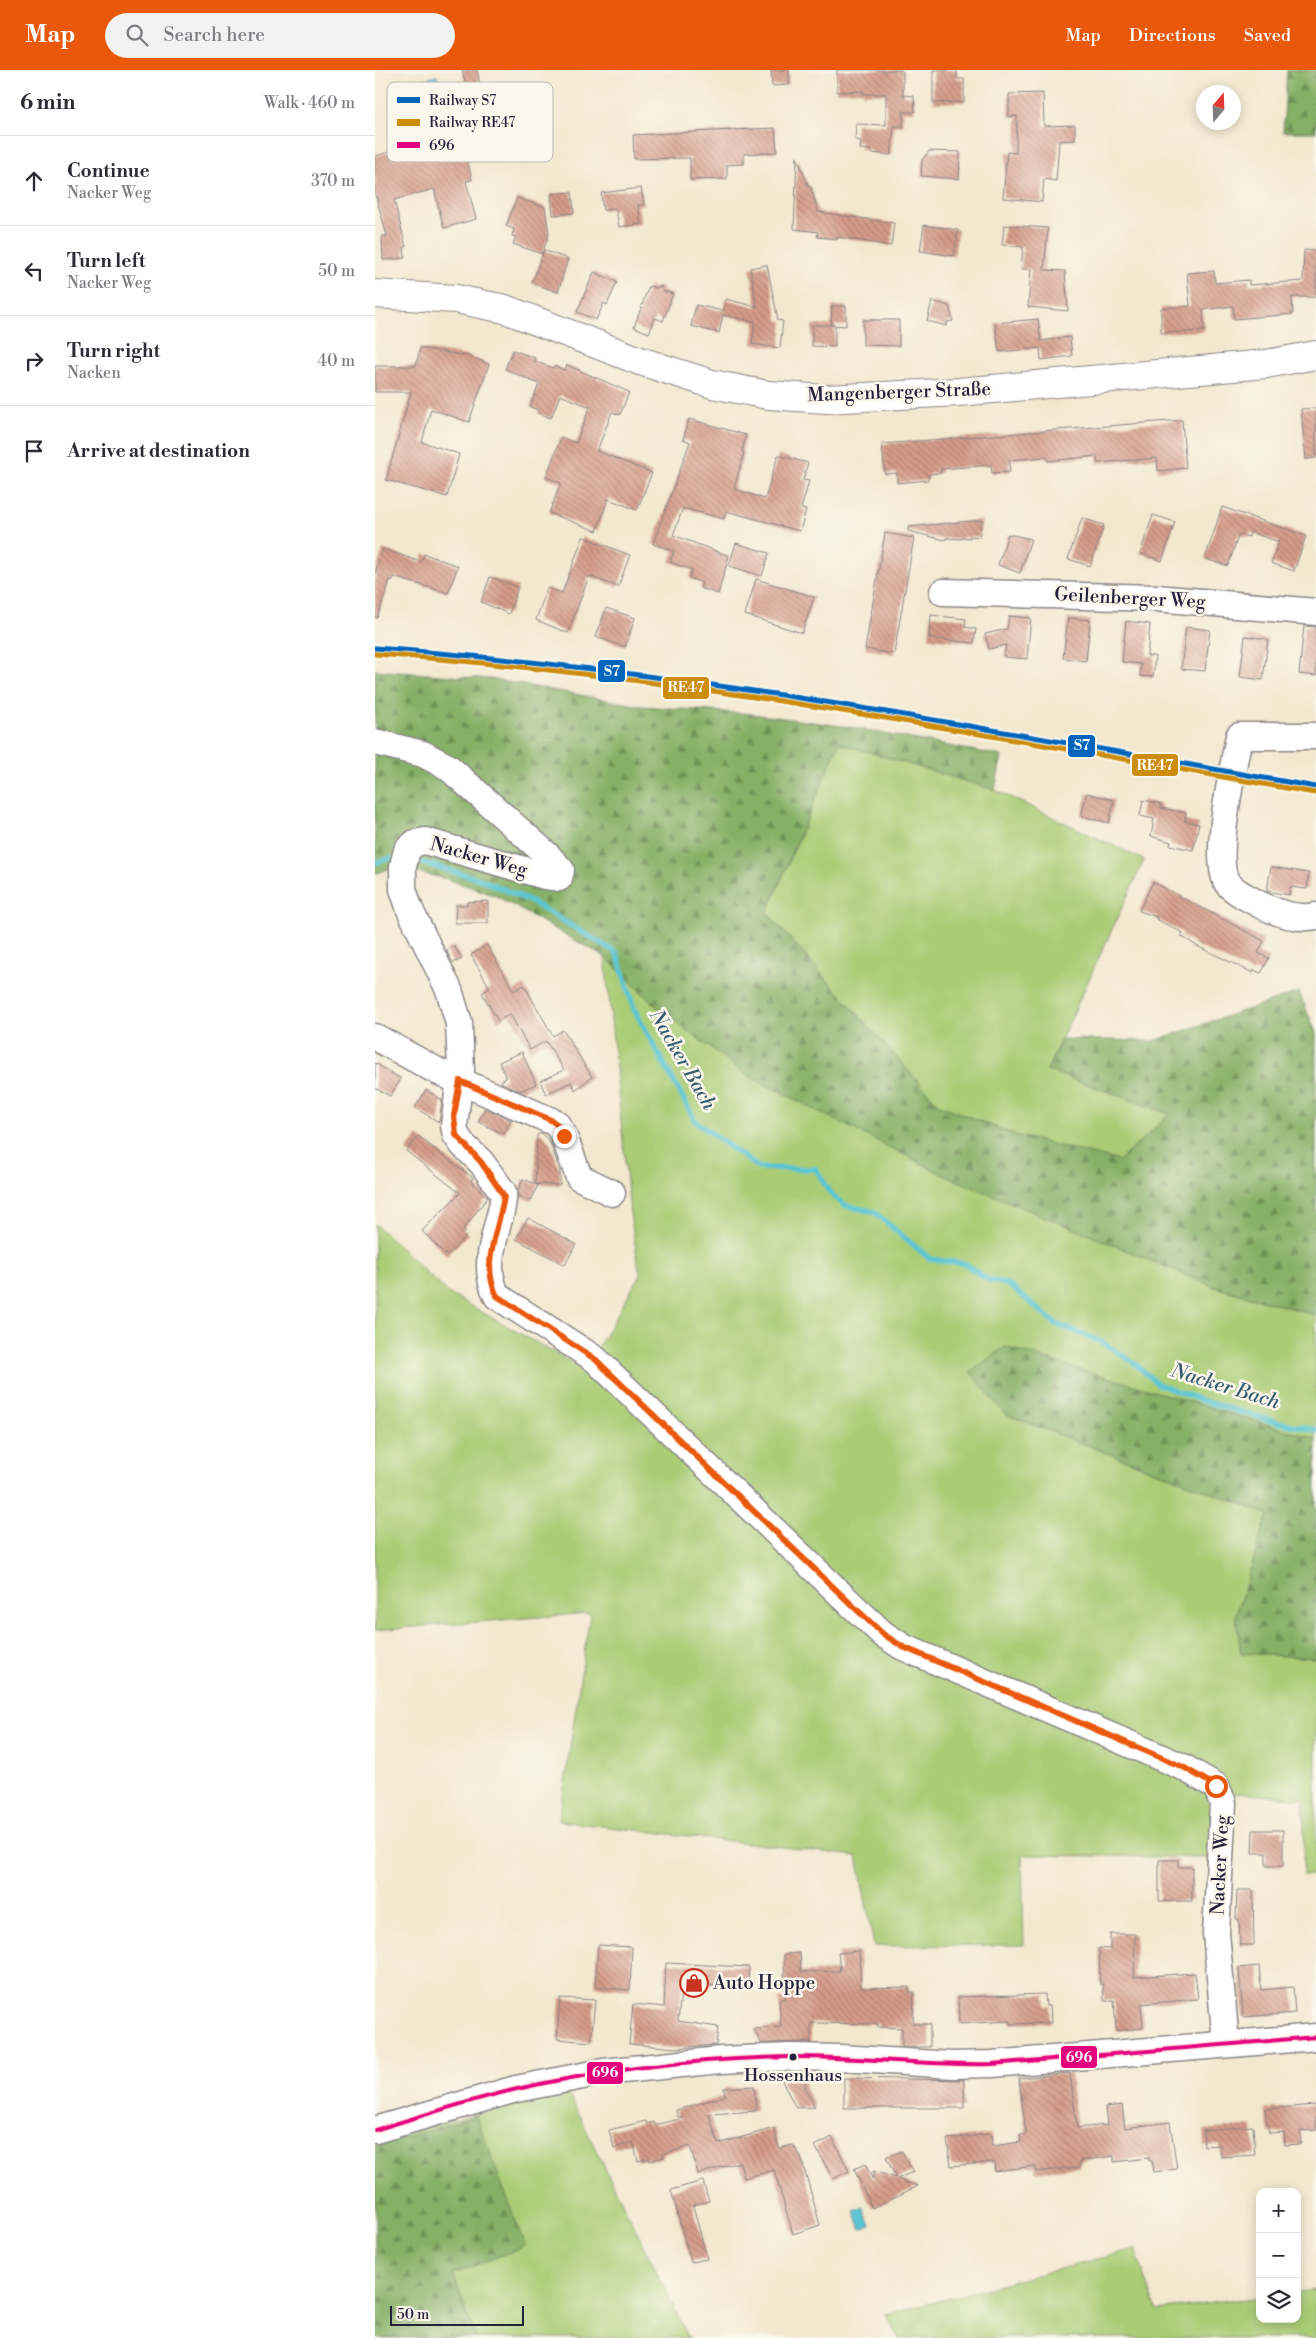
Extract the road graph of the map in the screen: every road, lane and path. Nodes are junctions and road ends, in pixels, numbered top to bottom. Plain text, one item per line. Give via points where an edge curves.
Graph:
1 (375, 294) edge
2 (1316, 355) edge
3 (943, 592) dead end
4 (1316, 612) edge
5 (1316, 736) edge
6 (375, 742) edge
7 (1316, 916) edge
8 (375, 1037) edge
9 (460, 1081) junction
10 (612, 1193) dead end
11 (1316, 2037) edge
12 (1226, 2043) junction
13 (375, 2130) edge

1 - 2 main road, Mangenberger Straße via 456,299 505,309 640,362 712,384 768,395 826,399 999,388 1266,364
3 - 4 street, Geilenberger Weg via 1156,598
5 - 7 street via 1237,745 1222,857 1228,883 1246,897 1271,910 1299,917
6 - 9 street, Nacker Weg via 423,754 448,767 561,870 559,878 539,875 429,842 415,843 407,850 403,889 449,990 461,1039
8 - 9 street via 419,1063
9 - 10 street via 555,1123 564,1136 579,1177
9 - 12 street, Nacker Weg via 454,1116 456,1135 481,1162 504,1196 489,1260 491,1281 497,1296 595,1359 892,1640 946,1667 1183,1767 1216,1786 1223,1802 1216,1933
11 - 12 street
12 - 13 street via 992,2064 789,2057 603,2072 515,2089

